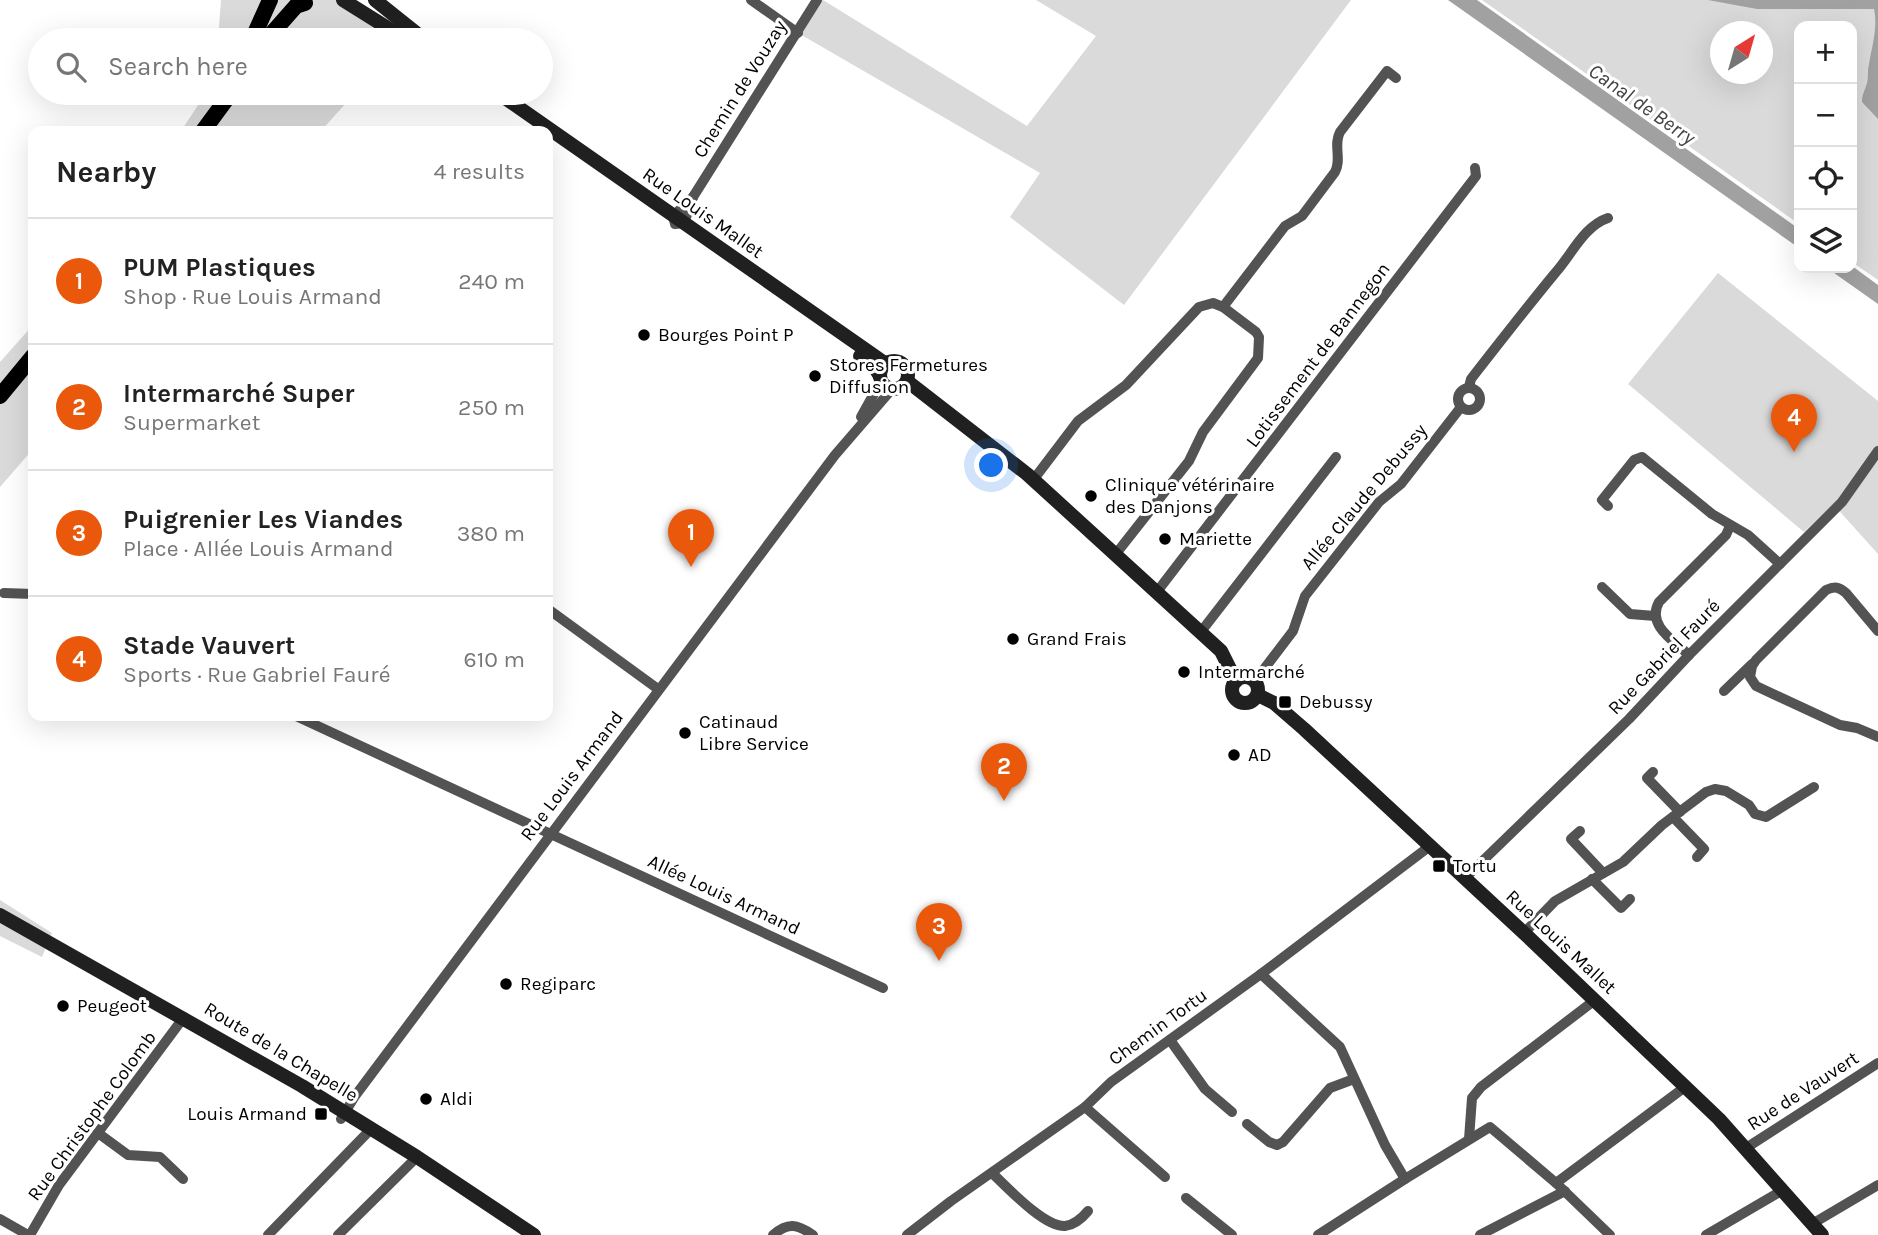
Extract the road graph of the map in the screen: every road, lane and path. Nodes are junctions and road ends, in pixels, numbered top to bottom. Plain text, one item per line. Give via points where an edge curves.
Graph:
1 (270, 0) edge
2 (343, 0) edge
3 (375, 0) edge
4 (751, 0) edge
5 (817, 0) edge
6 (305, 1) edge
7 (257, 28) edge
8 (277, 28) edge
9 (388, 28) edge
10 (410, 28) edge
11 (797, 33) junction
12 (1396, 78) dead end
13 (215, 105) edge
14 (222, 105) edge
15 (504, 105) edge
16 (515, 105) edge
17 (204, 126) edge
18 (205, 126) edge
19 (535, 126) edge
20 (544, 126) edge
21 (553, 132) edge
22 (553, 138) edge
23 (1475, 168) dead end
24 (1608, 218) dead end
25 (677, 221) junction
26 (1223, 307) junction
27 (28, 362) edge
28 (885, 378) junction
29 (908, 381) junction
30 (1469, 387) junction
31 (0, 396) edge
32 (1461, 407) junction
33 (1878, 451) edge
34 (1336, 457) dead end
35 (1034, 479) junction
36 (1608, 506) dead end
37 (1730, 526) junction
38 (1115, 555) junction
39 (1780, 564) junction
40 (1602, 587) dead end
41 (4, 593) dead end
42 (1156, 593) junction
43 (28, 594) edge
44 (553, 613) edge
45 (1655, 615) junction
46 (1878, 631) edge
47 (1200, 633) junction
48 (1689, 655) junction
49 (1756, 660) junction
50 (1236, 681) junction
51 (1256, 688) junction
52 (659, 689) junction
53 (1724, 691) dead end
54 (307, 721) edge
55 (1878, 737) edge
56 (1653, 772) dead end
57 (1814, 787) dead end
58 (1677, 814) junction
59 (1580, 831) dead end
60 (551, 834) junction
61 (1430, 846) junction
62 (1697, 857) dead end
63 (1603, 873) junction
64 (1465, 878) junction
65 (1592, 880) junction
66 (1630, 899) dead end
67 (0, 915) edge
68 (0, 921) edge
69 (1524, 933) junction
70 (1261, 974) junction
71 (883, 988) dead end
72 (1595, 1000) junction
73 (182, 1021) junction
74 (1170, 1040) junction
75 (1878, 1063) edge
76 (1353, 1079) junction
77 (1685, 1087) junction
78 (1085, 1107) junction
79 (1232, 1112) dead end
80 (343, 1116) junction
81 (1247, 1124) dead end
82 (369, 1131) junction
83 (98, 1133) junction
84 (1469, 1139) junction
85 (1746, 1148) junction
86 (415, 1161) junction
87 (992, 1173) junction
88 (1165, 1177) dead end
89 (183, 1179) dead end
90 (1405, 1179) junction
91 (1556, 1183) junction
92 (1878, 1185) edge
93 (1783, 1190) junction
94 (1565, 1191) junction
95 (1186, 1198) dead end
96 (1088, 1211) dead end
97 (0, 1219) edge
98 (1817, 1230) edge
99 (29, 1235) edge
100 (268, 1235) edge
101 (338, 1235) edge
102 (523, 1235) edge
103 (534, 1235) edge
104 (773, 1235) edge
105 (813, 1235) edge
106 (907, 1235) edge
107 (1233, 1235) edge
108 (1318, 1235) edge
109 (1480, 1235) edge
110 (1610, 1235) edge
111 (1706, 1235) edge

1 - 7 main road
2 - 9 main road
3 - 10 main road
4 - 11 street
5 - 11 street, Chemin de Vouzay
6 - 8 main road
11 - 25 street, Chemin de Vouzay
12 - 26 street via 1387,71 1348,122 1337,137 1335,172 1302,216 1285,226
13 - 17 main road
14 - 18 main road
15 - 19 main road
16 - 20 main road, Rue Louis Mallet
21 - 25 main road, Rue Louis Mallet
22 - 25 main road, Rue Louis Mallet
23 - 42 street, Lotissement de Bannegon via 1476,176 1468,187
24 - 30 street, Allée Claude Debussy via 1589,230 1538,292
25 - 28 main road, Rue Louis Mallet
26 - 35 street via 1213,303 1199,307 1126,385 1078,421
26 - 38 street via 1256,332 1258,358 1203,432 1189,461
27 - 31 main road
28 - 29 main road via 901,388
28 - 29 main road, Rue Louis Mallet via 895,361 904,364
28 - 52 street, Rue Louis Armand via 835,456
29 - 35 main road, Rue Louis Mallet
30 - 32 street, Allée Claude Debussy via 1458,395
30 - 32 street, Allée Claude Debussy via 1477,391 1480,401 1474,409
32 - 51 street, Allée Claude Debussy via 1401,484 1378,502 1305,596 1293,631
33 - 39 street, Rue Gabriel Fauré via 1842,502
34 - 47 street
35 - 38 main road, Rue Louis Mallet
36 - 37 street via 1602,500 1634,460 1642,457
37 - 39 street via 1748,535
37 - 45 street via 1659,602
38 - 42 main road, Rue Louis Mallet
39 - 48 street, Rue Gabriel Fauré
40 - 45 street via 1630,614
41 - 43 street
42 - 47 main road, Rue Louis Mallet
44 - 52 street
45 - 48 street via 1658,626
46 - 49 street via 1841,588 1834,587
47 - 50 main road, Rue Louis Mallet via 1221,652
48 - 64 street, Rue Gabriel Fauré
49 - 53 street
49 - 55 street via 1750,677 1756,685 1840,725
50 - 51 main road via 1245,677
50 - 51 main road, Rue Louis Mallet via 1232,691 1239,703 1250,703
51 - 61 main road, Rue Louis Mallet
52 - 60 street, Rue Louis Armand
54 - 60 street, Allée Louis Armand
56 - 58 street via 1647,778
57 - 58 street via 1766,817 1717,789
58 - 62 street via 1704,849
58 - 63 street via 1623,862
59 - 63 street via 1571,839
60 - 71 street, Allée Louis Armand
60 - 80 street, Rue Louis Armand
61 - 64 main road, Rue Louis Mallet
61 - 70 street, Chemin Tortu
63 - 65 street
64 - 69 main road, Rue Louis Mallet
65 - 66 street via 1621,908
65 - 69 street via 1555,901
67 - 73 main road, Route de la Chapelle
68 - 73 main road, Route de la Chapelle
69 - 72 main road, Rue Louis Mallet
70 - 74 street, Chemin Tortu
70 - 76 street via 1334,1040
72 - 77 main road, Rue Louis Mallet
72 - 84 street via 1481,1087 1472,1098
73 - 80 main road, Route de la Chapelle
73 - 83 street, Rue Christophe Colomb
74 - 78 street, Chemin Tortu via 1111,1082
74 - 79 street via 1205,1089
75 - 85 street, Rue de Vauvert
76 - 81 street via 1330,1088 1277,1145
76 - 90 street
77 - 85 main road, Rue Louis Mallet
77 - 91 street
78 - 87 street, Chemin Tortu
78 - 88 street
80 - 82 main road, Route de la Chapelle
82 - 86 main road, Route de la Chapelle
82 - 100 street
83 - 89 street via 128,1155 160,1157
83 - 99 street, Rue Christophe Colomb
84 - 90 street
84 - 91 street via 1490,1127
85 - 93 main road, Rue Louis Mallet
86 - 101 street
86 - 102 main road, Route de la Chapelle via 481,1211
86 - 103 main road, Route de la Chapelle
87 - 96 street via 1046,1220 1065,1226
87 - 106 street, Chemin Tortu
90 - 108 street
91 - 94 street
92 - 98 street
93 - 98 main road, Rue Louis Mallet
93 - 111 street
94 - 109 street
94 - 110 street
95 - 107 street
97 - 99 street
104 - 105 street via 786,1226 798,1225

